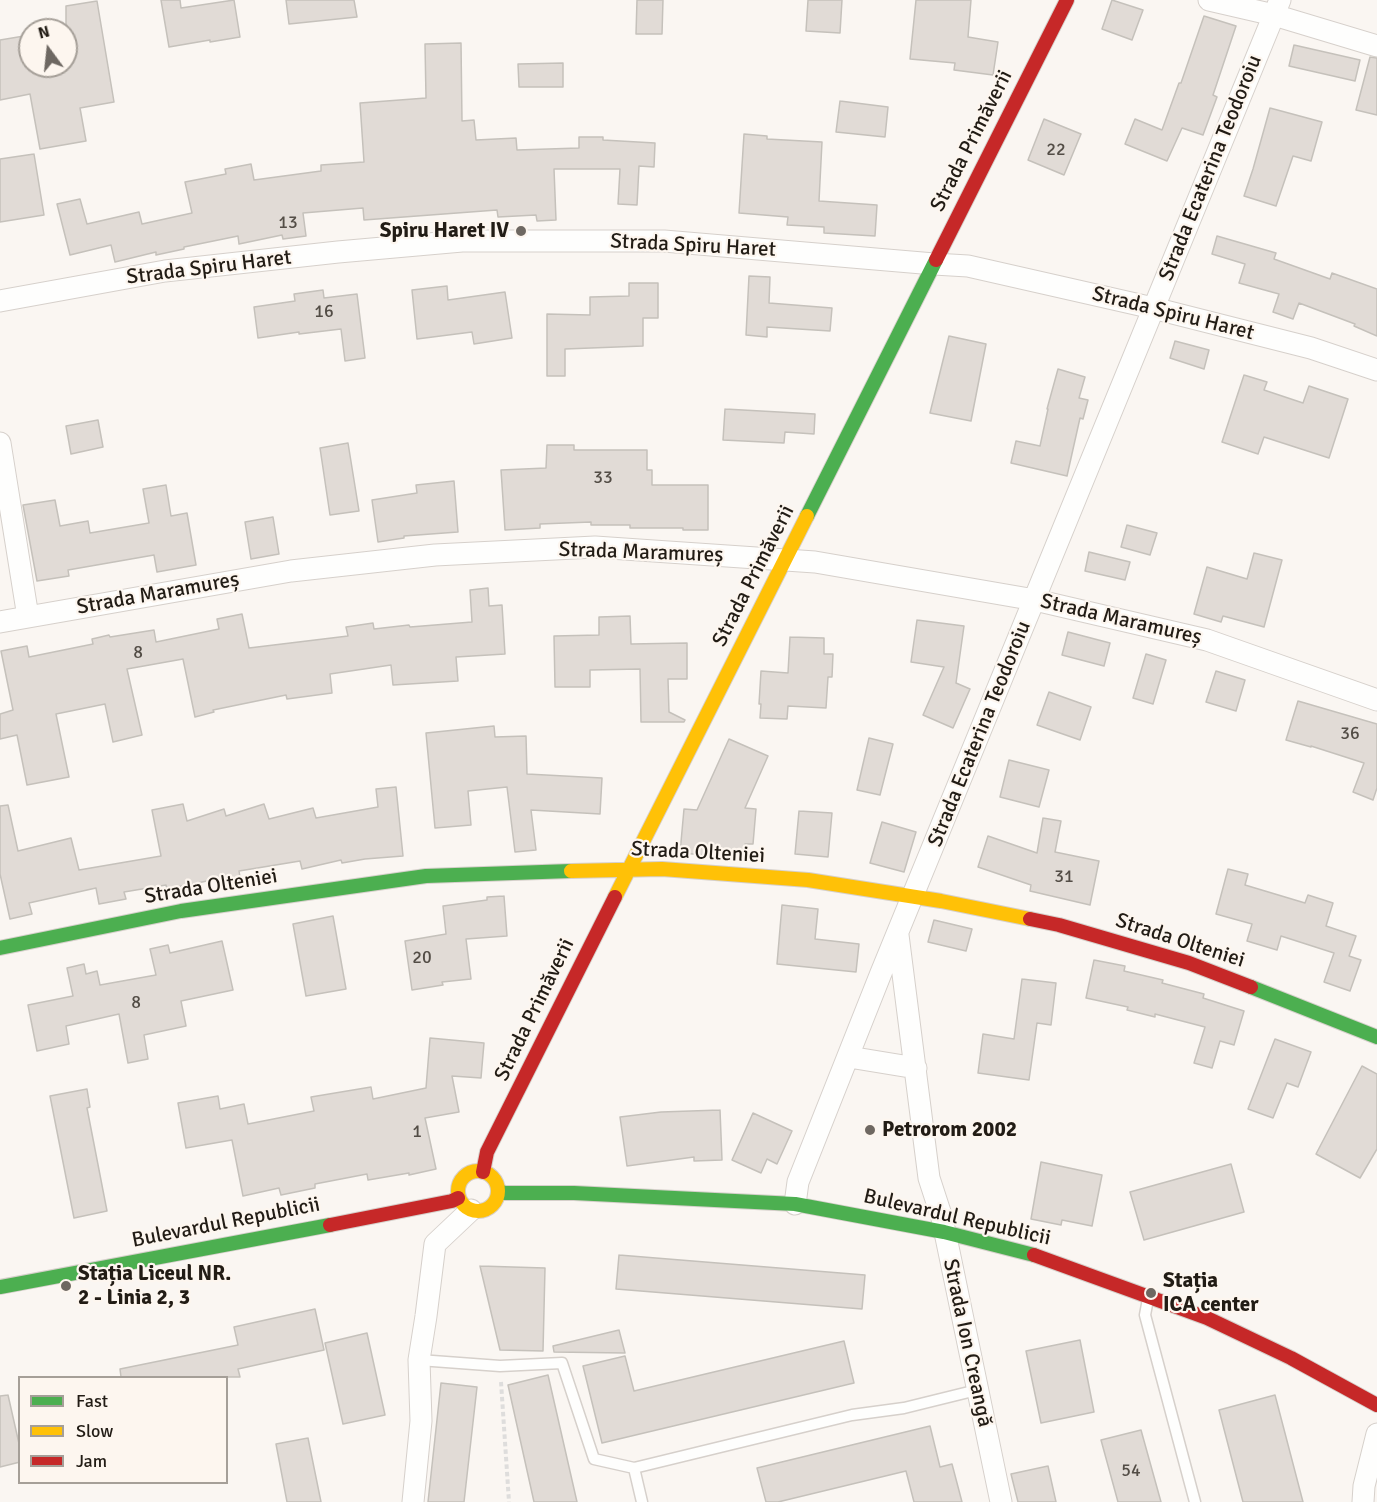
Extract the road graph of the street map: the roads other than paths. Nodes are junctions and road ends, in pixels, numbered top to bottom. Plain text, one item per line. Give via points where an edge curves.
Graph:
1 (1067, 0) edge
2 (1209, 0) edge
3 (1277, 7) edge
4 (1377, 46) edge
5 (934, 264) junction
6 (0, 301) edge
7 (1153, 308) junction
8 (1377, 370) edge
9 (0, 443) edge
10 (785, 560) junction
11 (1035, 600) junction
12 (28, 617) junction
13 (0, 622) edge
14 (1377, 700) edge
15 (628, 870) junction
16 (912, 897) junction
17 (898, 934) junction
18 (0, 948) edge
19 (1377, 1037) edge
20 (849, 1057) junction
21 (916, 1068) junction
22 (483, 1172) junction
23 (498, 1191) junction
24 (464, 1204) junction
25 (795, 1204) junction
26 (944, 1232) junction
27 (0, 1287) edge
28 (1149, 1296) junction
29 (419, 1360) junction
30 (976, 1390) junction
31 (1377, 1405) edge
32 (1377, 1434) edge
33 (634, 1468) junction
34 (413, 1502) edge
35 (642, 1502) edge
36 (1001, 1502) edge
37 (1195, 1502) edge
38 (1364, 1502) edge

1 - 5 main road, Strada Primăverii
2 - 3 street
3 - 4 street
3 - 7 street, Strada Ecaterina Teodoroiu
5 - 6 street, Strada Spiru Haret via 664,241 462,241 165,271
5 - 7 street, Strada Spiru Haret via 968,266
5 - 10 main road, Strada Primăverii
7 - 8 street, Strada Spiru Haret via 1311,348
7 - 11 street, Strada Ecaterina Teodoroiu
9 - 12 street
10 - 11 street, Strada Maramureș
10 - 12 street, Strada Maramureș via 595,547 435,555 291,571
10 - 15 main road, Strada Primăverii
11 - 14 street, Strada Maramureș via 1207,640
11 - 16 street, Strada Ecaterina Teodoroiu
12 - 13 street, Strada Maramureș
15 - 16 main road, Strada Olteniei via 808,880
15 - 18 main road, Strada Olteniei via 426,876 181,911
15 - 22 main road, Strada Primăverii via 487,1152
16 - 17 street, Strada Ecaterina Teodoroiu
16 - 19 main road, Strada Olteniei via 1059,925 1189,963
17 - 20 street, Strada Ecaterina Teodoroiu
17 - 21 street, Strada Ion Creangă
20 - 21 street
20 - 25 street, Strada Ecaterina Teodoroiu via 798,1182
21 - 26 street, Strada Ion Creangă via 929,1178
22 - 23 main road via 494,1179
22 - 24 main road via 470,1172 460,1180
23 - 24 main road via 497,1198 484,1211 477,1212
23 - 25 main road, Bulevardul Republicii
24 - 27 main road, Bulevardul Republicii via 452,1201
24 - 29 street via 435,1244
25 - 26 main road, Bulevardul Republicii
26 - 28 main road, Bulevardul Republicii via 1044,1258
26 - 30 street, Strada Ion Creangă
28 - 31 main road, Bulevardul Republicii via 1281,1353
28 - 37 lane via 1145,1315
29 - 33 lane via 500,1366 562,1363 594,1459
29 - 34 street via 421,1420
30 - 33 lane via 904,1408 852,1415
30 - 36 street, Strada Ion Creangă
32 - 38 street via 1364,1486
33 - 35 lane

